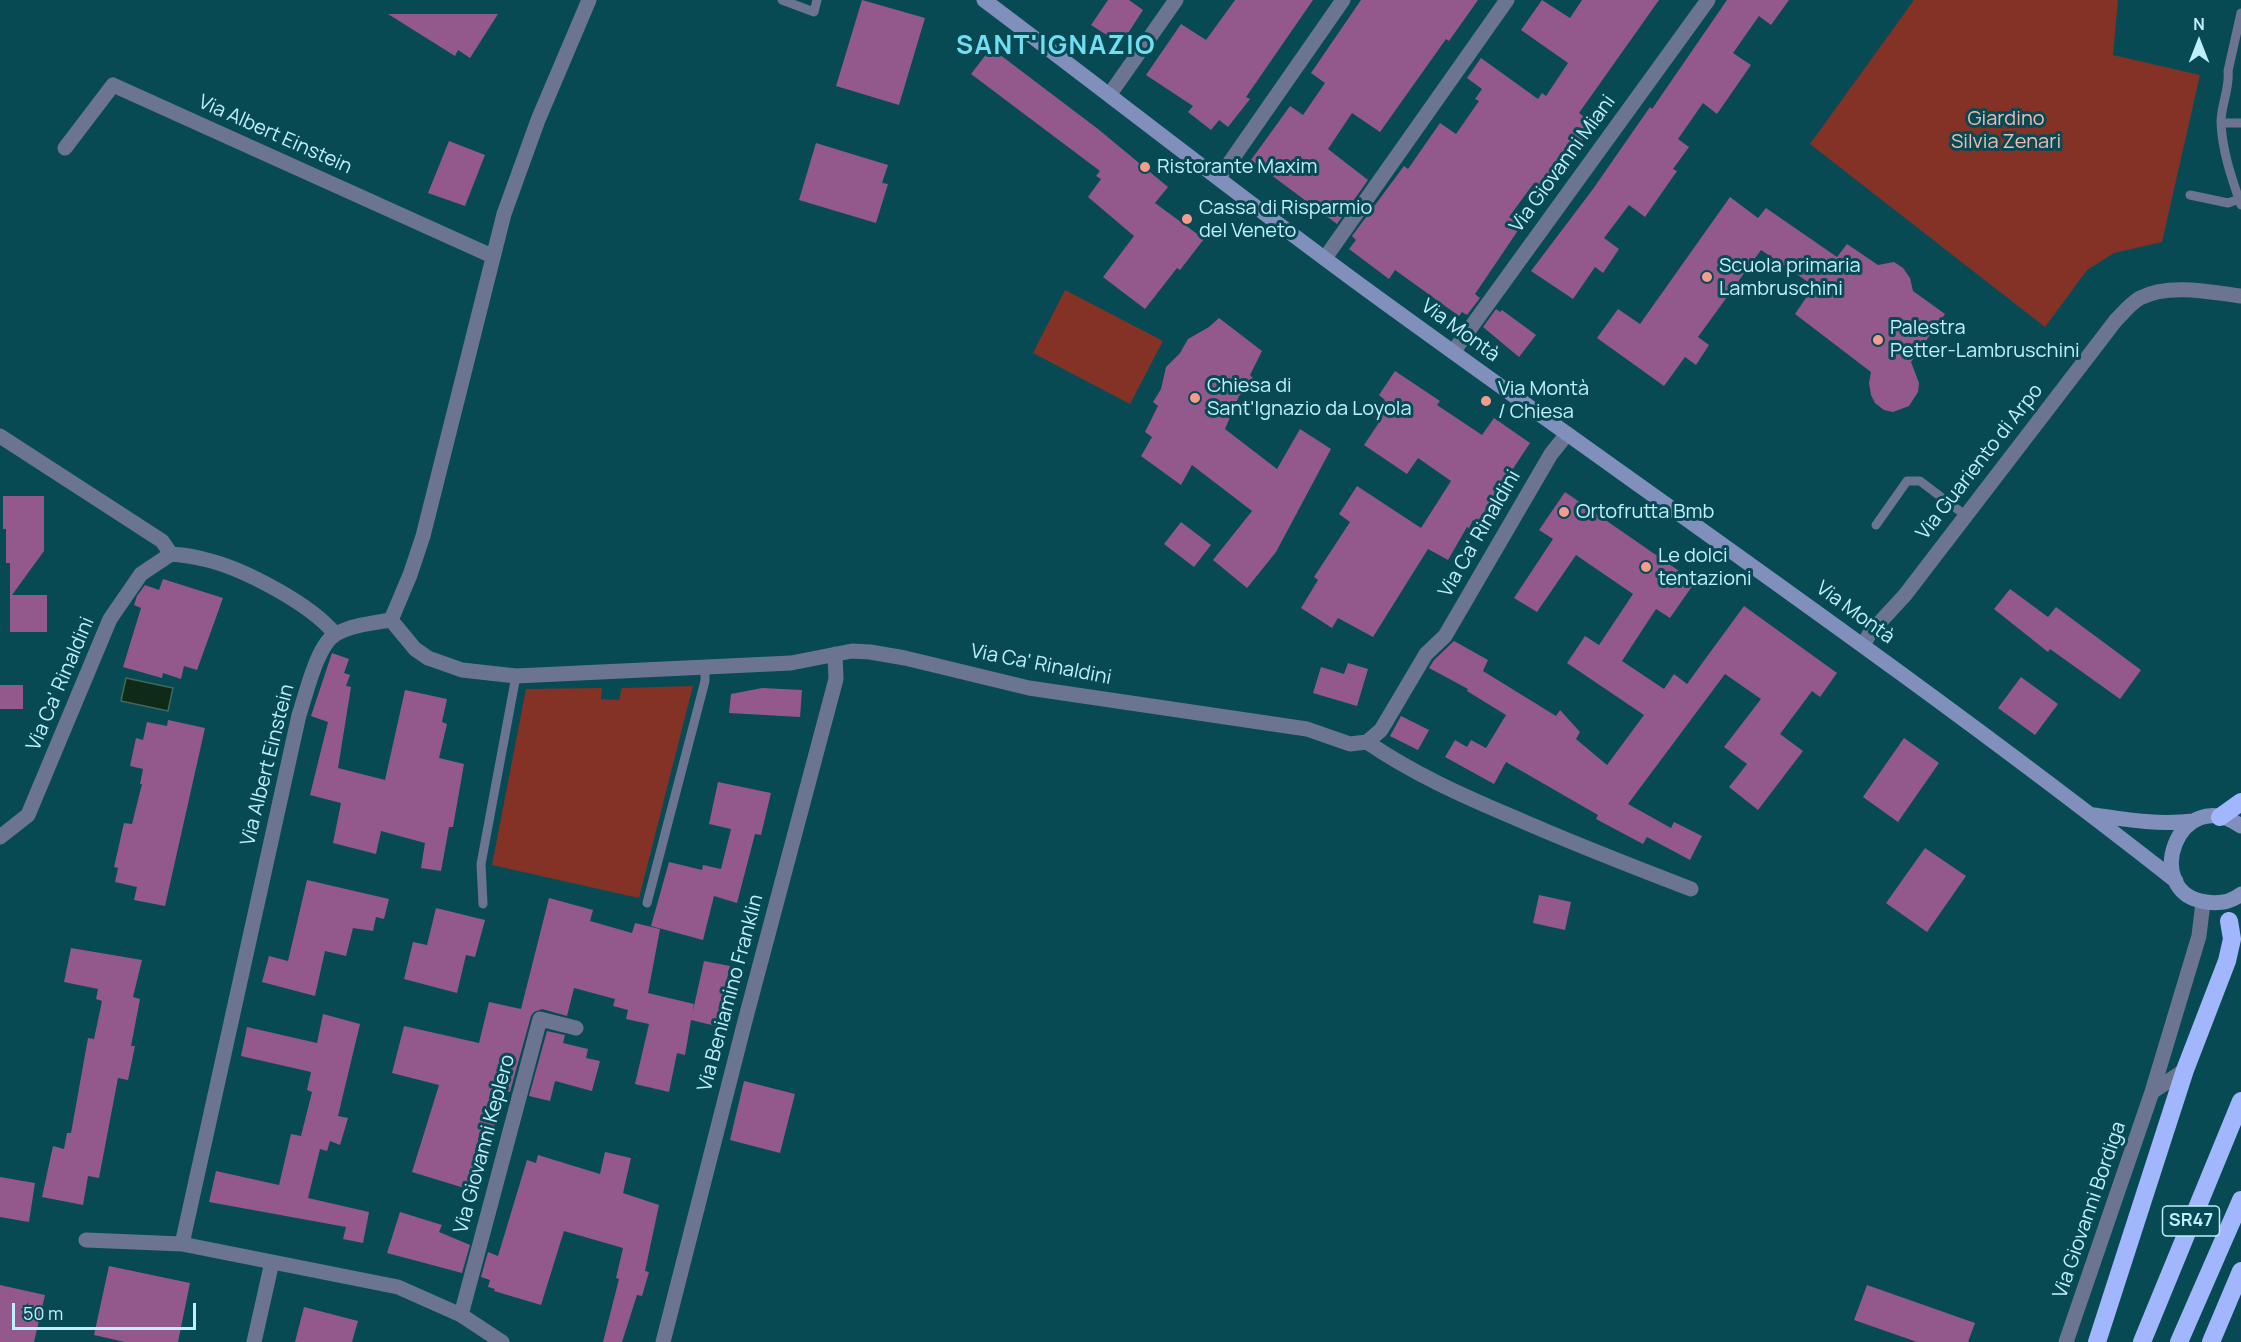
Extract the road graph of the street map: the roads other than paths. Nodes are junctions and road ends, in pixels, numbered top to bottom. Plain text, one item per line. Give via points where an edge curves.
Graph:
1 (589, 0) edge
2 (782, 0) edge
3 (817, 0) edge
4 (984, 0) edge
5 (1176, 0) edge
6 (1344, 0) edge
7 (1507, 0) edge
8 (1707, 0) edge
9 (2241, 13) edge
10 (1110, 94) junction
11 (2221, 123) junction
12 (2241, 123) edge
13 (65, 148) dead end
14 (1219, 178) junction
15 (2190, 195) dead end
16 (2240, 202) edge
17 (492, 256) junction
18 (1324, 258) junction
19 (2241, 296) edge
20 (1453, 352) junction
21 (1567, 434) junction
22 (0, 436) edge
23 (1965, 515) junction
24 (1876, 525) dead end
25 (171, 554) junction
26 (391, 620) junction
27 (335, 634) junction
28 (1863, 645) junction
29 (835, 654) junction
30 (705, 666) junction
31 (516, 676) junction
32 (1367, 742) junction
33 (2241, 802) edge
34 (2091, 814) junction
35 (2220, 817) junction
36 (2194, 821) junction
37 (2241, 826) edge
38 (0, 837) edge
39 (2176, 881) junction
40 (1691, 889) dead end
41 (2241, 894) edge
42 (2210, 902) junction
43 (647, 903) dead end
44 (483, 904) dead end
45 (2235, 925) edge
46 (576, 1029) dead end
47 (2185, 1070) junction
48 (2152, 1092) junction
49 (2241, 1101) edge
50 (2241, 1200) edge
51 (86, 1240) dead end
52 (182, 1244) junction
53 (272, 1262) junction
54 (2241, 1271) edge
55 (461, 1315) junction
56 (254, 1342) edge
57 (502, 1342) edge
58 (663, 1342) edge
59 (2067, 1342) edge
60 (2097, 1342) edge
61 (2142, 1342) edge
62 (2179, 1342) edge
63 (2211, 1342) edge

1 - 17 street via 538,120
2 - 3 lane via 814,12
4 - 10 main road, Via Montà
5 - 10 street
6 - 14 street
7 - 18 street
8 - 20 street, Via Giovanni Miani
9 - 11 lane
10 - 14 main road, Via Montà
11 - 12 lane
11 - 16 lane via 2227,161
13 - 17 street, Via Albert Einstein via 113,85
14 - 18 main road, Via Montà
15 - 16 lane
17 - 26 street via 423,536
18 - 20 main road, Via Montà
19 - 23 street, Via Guariento di Arpo via 2180,290 2140,298 2116,320
20 - 21 main road, Via Montà
21 - 28 main road, Via Montà
21 - 32 street, Via Ca' Rinaldini via 1551,454 1445,636 1426,654 1381,730
22 - 25 street via 162,541
23 - 24 lane via 1920,481 1907,481
23 - 28 street, Via Guariento di Arpo
25 - 27 street via 204,559 252,577 318,616
25 - 38 street, Via Ca' Rinaldini via 141,574 110,619 28,815
26 - 27 street
26 - 31 street, Via Ca' Rinaldini via 415,649 428,658 462,670
27 - 52 street, Via Albert Einstein via 321,651 299,715
28 - 34 main road, Via Montà
29 - 30 street, Via Ca' Rinaldini via 790,663
29 - 32 street, Via Ca' Rinaldini via 870,652 1029,688 1307,729 1350,744
29 - 58 street, Via Beniamino Franklin via 836,679
30 - 31 street, Via Ca' Rinaldini
30 - 43 lane via 705,681
31 - 44 lane via 481,864
32 - 40 street, Via Ca' Rinaldini via 1496,810
33 - 35 highway
34 - 36 main road, Via Montà via 2169,824
34 - 39 main road, Via Montà
35 - 36 main road, Via Montà
35 - 37 main road
36 - 39 main road via 2175,841 2171,854
39 - 42 main road, Via Montà via 2184,891
41 - 42 main road via 2228,901
42 - 45 main road, Via Montà
42 - 48 street, Via Giovanni Bordiga
45 - 47 highway via 2227,961
46 - 55 street, Via Giovanni Keplero via 540,1020
47 - 48 street
47 - 60 highway
48 - 59 street, Via Giovanni Bordiga
49 - 61 highway, SR47
50 - 62 highway, SR47
51 - 52 street
52 - 53 street
53 - 55 street via 398,1287
53 - 56 street
54 - 63 highway
55 - 57 street

